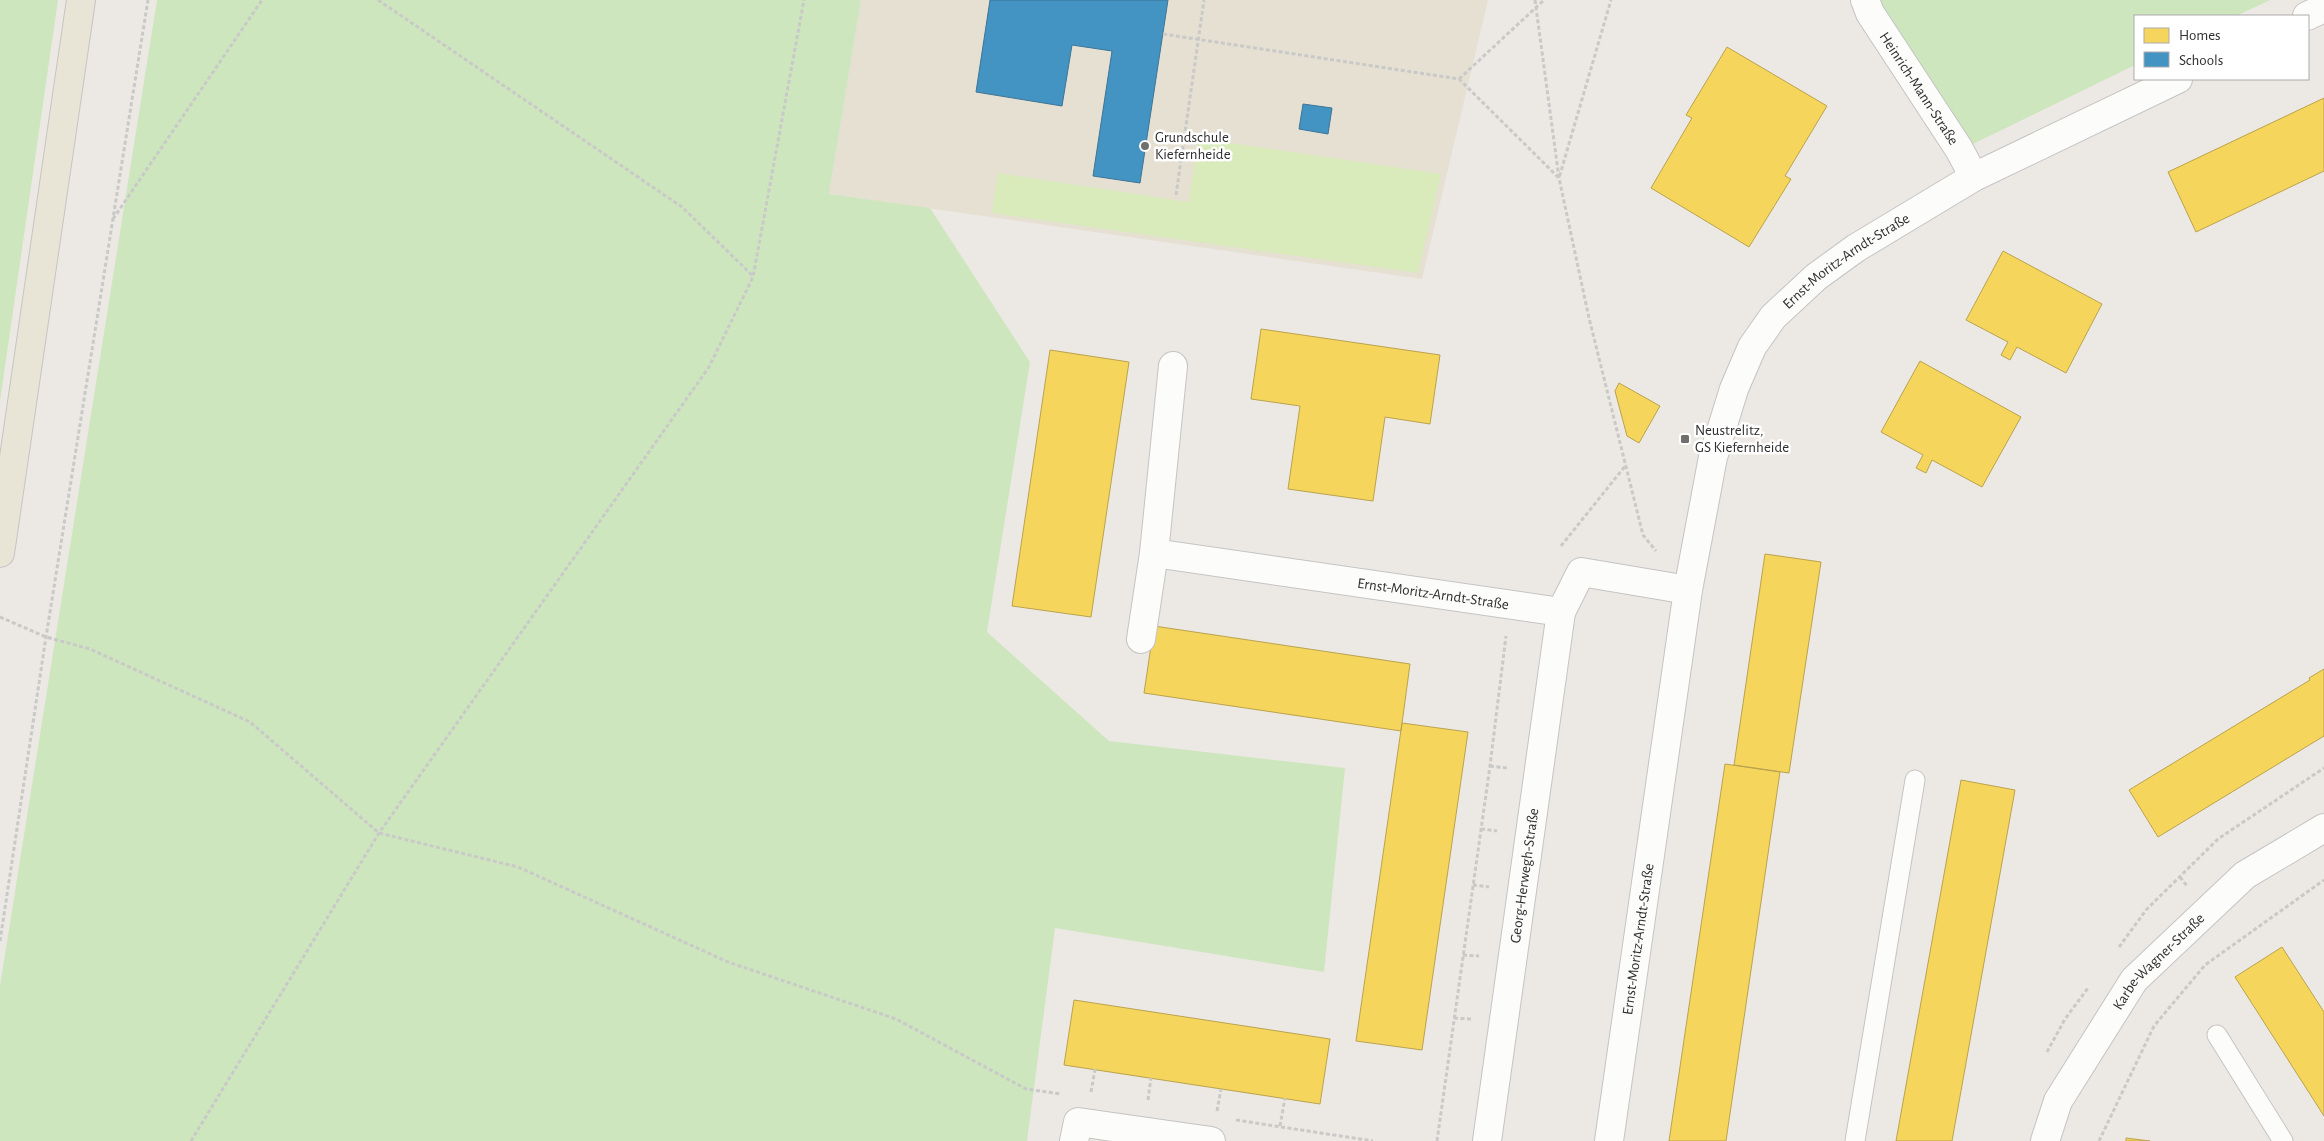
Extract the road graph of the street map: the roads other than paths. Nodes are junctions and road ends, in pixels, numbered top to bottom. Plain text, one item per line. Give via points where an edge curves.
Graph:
1 (81, 0) edge
2 (1865, 0) edge
3 (2324, 8) edge
4 (2309, 15) edge
5 (2176, 80) edge
6 (1974, 177) junction
7 (1173, 366) dead end
8 (0, 553) edge
9 (1154, 553) junction
10 (1688, 590) junction
11 (1561, 612) junction
12 (1141, 639) dead end
13 (1915, 780) dead end
14 (2324, 828) edge
15 (2217, 1035) dead end
16 (1213, 1129) edge
17 (1172, 1139) edge
18 (1074, 1141) edge
19 (1487, 1141) edge
20 (1609, 1141) edge
21 (1856, 1141) edge
22 (2045, 1141) edge
23 (2283, 1141) edge

1 - 8 main road
2 - 6 street, Heinrich-Mann-Straße via 1870,13
3 - 4 street
5 - 6 street, Ernst-Moritz-Arndt-Straße
6 - 10 street, Ernst-Moritz-Arndt-Straße via 1856,248 1816,277 1773,318 1752,347 1734,389 1713,457
7 - 9 street
9 - 11 street, Ernst-Moritz-Arndt-Straße
9 - 12 street
10 - 11 street via 1581,572
10 - 20 street, Ernst-Moritz-Arndt-Straße
11 - 19 street, Georg-Herwegh-Straße
13 - 21 lane
14 - 22 street, Karbe-Wagner-Straße via 2245,875 2134,980 2058,1101
15 - 23 lane
16 - 17 street
17 - 18 street via 1078,1122

